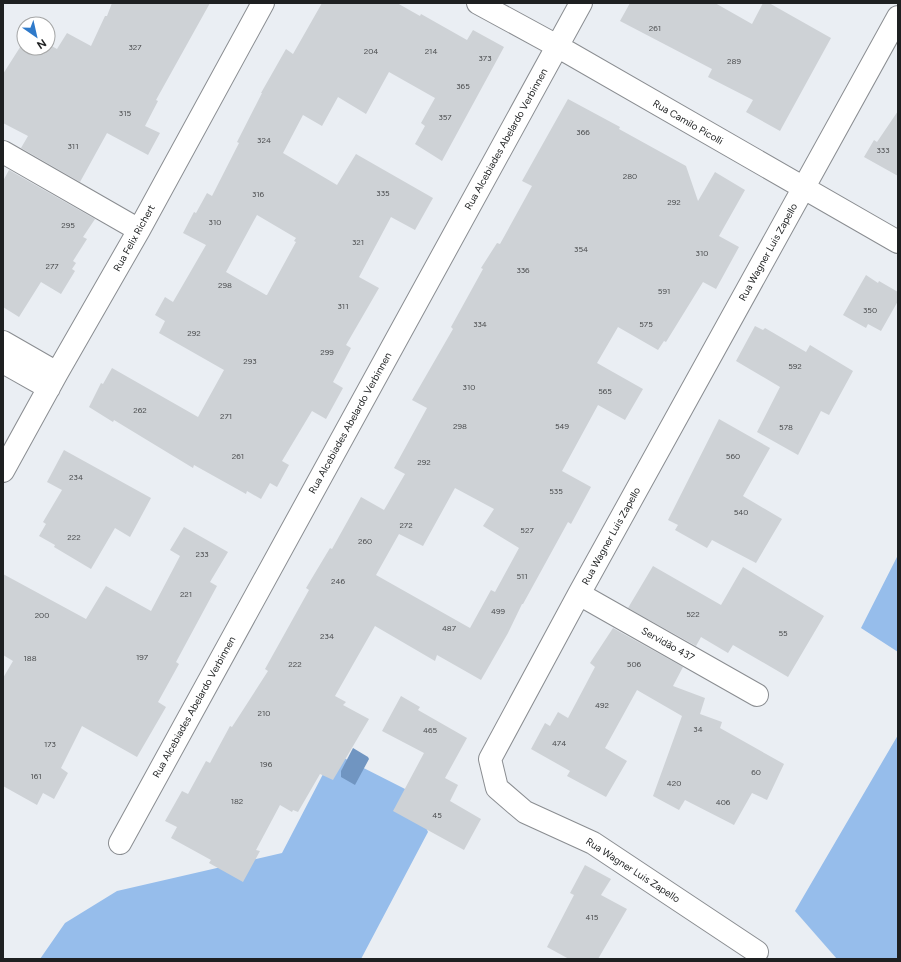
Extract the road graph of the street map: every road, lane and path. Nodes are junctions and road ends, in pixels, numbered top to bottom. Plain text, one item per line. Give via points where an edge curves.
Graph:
1 (263, 3) edge
2 (478, 3) edge
3 (581, 3) edge
4 (898, 17) edge
5 (557, 46) junction
6 (3, 152) edge
7 (803, 188) junction
8 (139, 230) junction
9 (898, 242) edge
10 (3, 342) edge
11 (3, 362) edge
12 (53, 381) junction
13 (3, 471) edge
14 (579, 594) junction
15 (758, 694) dead end
16 (120, 843) dead end
17 (757, 952) dead end

1 - 8 street, Rua Felix Richert
2 - 5 street, Rua Camilo Picolli
3 - 5 street, Rua Alcebiades Abelardo Verbinnen
4 - 7 street, Rua Wagner Luis Zapello
5 - 7 street, Rua Camilo Picolli
5 - 16 street, Rua Alcebiades Abelardo Verbinnen
6 - 8 street
7 - 9 street, Rua Camilo Picolli
7 - 14 street, Rua Wagner Luis Zapello
8 - 12 street, Rua Felix Richert
10 - 12 street
11 - 12 street
12 - 13 street, Rua Felix Richert
14 - 15 street, Servidão 437
14 - 17 street, Rua Wagner Luis Zapello via 490,759 497,788 525,812 593,843

